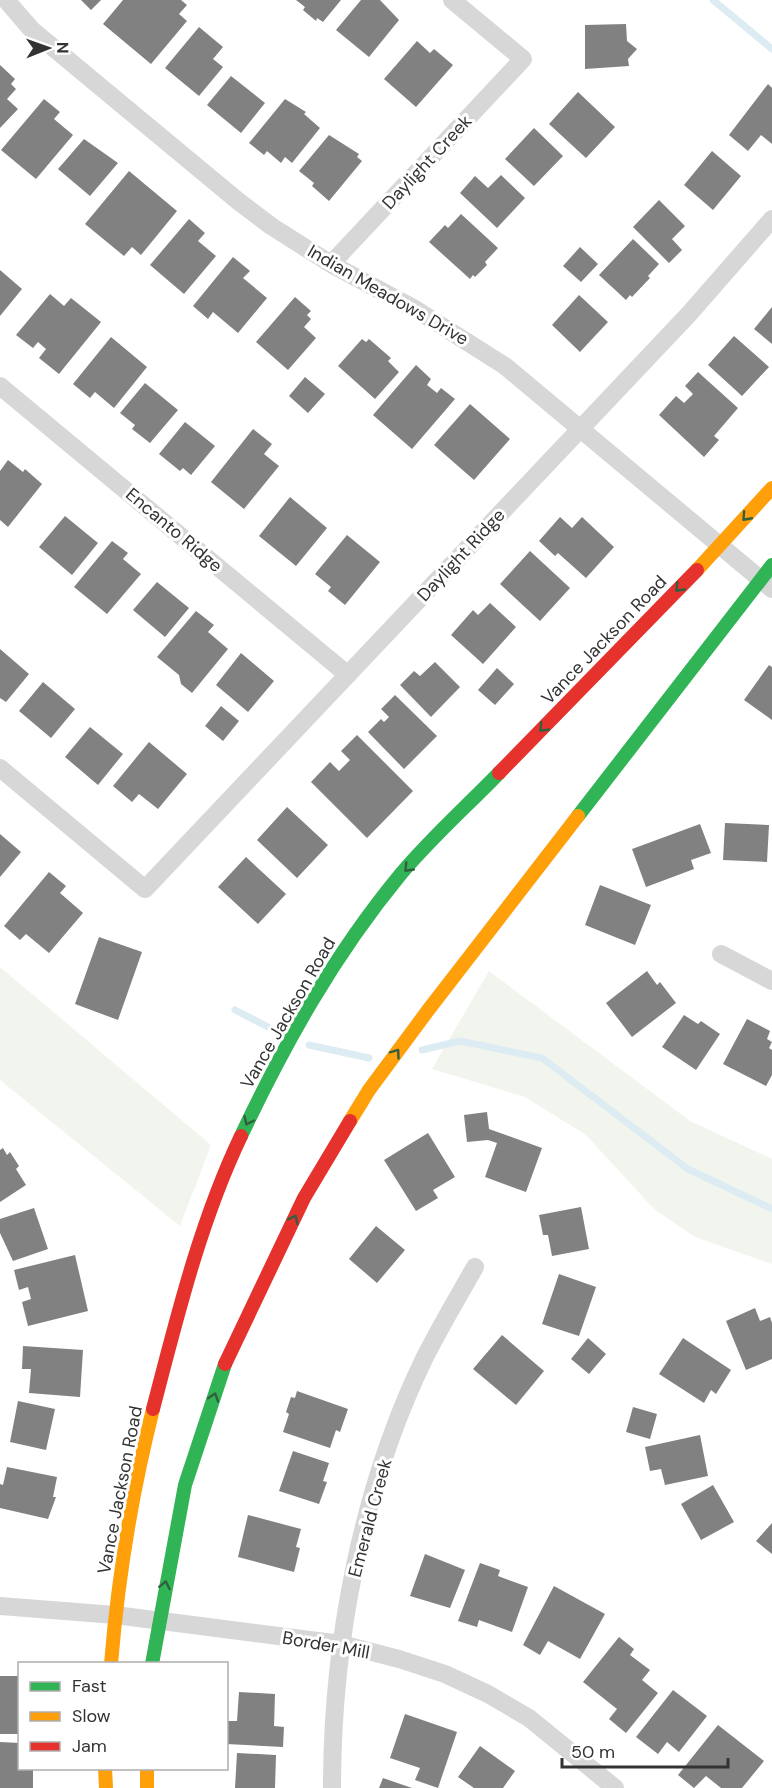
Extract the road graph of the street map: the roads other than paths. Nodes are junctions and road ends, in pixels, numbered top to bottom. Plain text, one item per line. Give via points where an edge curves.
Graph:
1 (6, 0) edge
2 (452, 0) edge
3 (772, 219) edge
4 (331, 264) junction
5 (0, 386) edge
6 (580, 429) junction
7 (772, 488) edge
8 (720, 546) junction
9 (772, 565) edge
10 (766, 584) edge
11 (348, 675) junction
12 (0, 768) edge
13 (722, 954) dead end
14 (772, 981) edge
15 (475, 1267) dead end
16 (0, 1606) edge
17 (115, 1615) junction
18 (158, 1622) junction
19 (341, 1644) junction
20 (111, 1662) edge
21 (152, 1662) edge
22 (105, 1770) edge
23 (147, 1770) edge
24 (106, 1788) edge
25 (147, 1788) edge
26 (332, 1788) edge
27 (615, 1788) edge

1 - 4 street, Indian Meadows Drive via 32,30 238,201
2 - 4 street, Daylight Creek via 523,59
3 - 6 street, Daylight Ridge
4 - 6 street, Indian Meadows Drive via 487,354
5 - 11 street, Encanto Ridge
6 - 8 street, Indian Meadows Drive
6 - 11 street, Daylight Ridge
7 -> 8 main road, Vance Jackson Road
8 - 10 street, Indian Meadows Drive
8 -> 17 main road, Vance Jackson Road via 401,874 332,967 274,1064 222,1176 176,1318 138,1468
9 - 10 main road
18 -> 10 main road via 185,1485 223,1369 304,1198 369,1090
11 - 12 street, Daylight Ridge via 145,889
13 - 14 street
15 - 19 street, Emerald Creek via 424,1360 388,1449 358,1551
16 - 17 street, Border Mill
17 - 18 street, Border Mill
17 - 20 main road, Vance Jackson Road
18 - 19 street, Border Mill
18 - 21 main road
19 - 26 street, Emerald Creek via 335,1686
19 - 27 street, Border Mill via 433,1671 488,1694 529,1718
22 - 24 main road
23 - 25 main road

